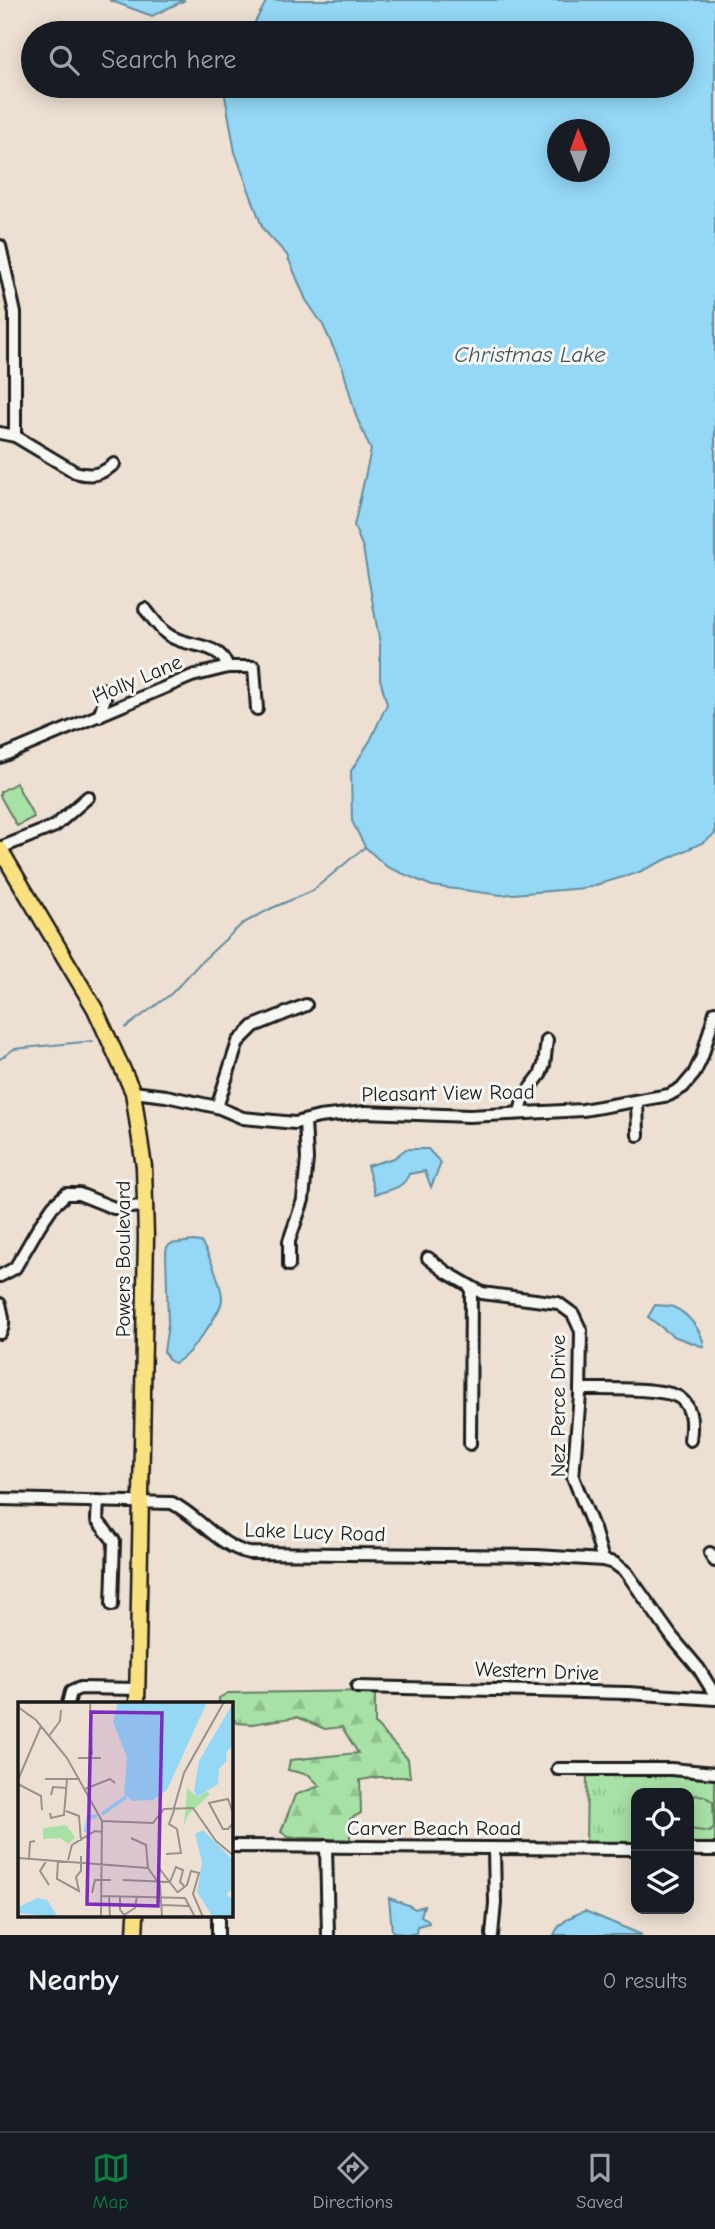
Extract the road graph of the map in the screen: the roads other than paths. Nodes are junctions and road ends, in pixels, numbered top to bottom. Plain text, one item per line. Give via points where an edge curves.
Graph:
1 (0, 246) edge
2 (0, 433) edge
3 (15, 436) junction
4 (114, 464) dead end
5 (145, 609) dead end
6 (228, 667) junction
7 (101, 689) dead end
8 (257, 709) dead end
9 (99, 716) junction
10 (0, 757) edge
11 (88, 797) dead end
12 (0, 849) edge
13 (306, 1005) dead end
14 (715, 1012) edge
15 (547, 1040) dead end
16 (133, 1092) junction
17 (637, 1101) junction
18 (217, 1107) junction
19 (520, 1113) junction
20 (305, 1121) junction
21 (638, 1135) dead end
22 (145, 1206) junction
23 (428, 1258) dead end
24 (289, 1265) dead end
25 (0, 1276) edge
26 (471, 1287) junction
27 (0, 1304) edge
28 (0, 1333) edge
29 (580, 1389) junction
30 (690, 1440) dead end
31 (470, 1444) dead end
32 (0, 1499) edge
33 (98, 1501) junction
34 (141, 1502) junction
35 (603, 1560) junction
36 (112, 1605) dead end
37 (357, 1688) dead end
38 (138, 1696) edge
39 (715, 1697) edge
40 (68, 1702) edge
41 (558, 1769) dead end
42 (715, 1773) edge
43 (233, 1846) edge
44 (326, 1846) junction
45 (494, 1847) junction
46 (631, 1849) edge
47 (694, 1850) edge
48 (715, 1850) edge
49 (328, 1935) edge
50 (492, 1935) edge

1 - 3 street via 15,313
2 - 3 street
3 - 4 street via 85,475 96,475
5 - 6 street via 168,635 215,650
6 - 8 street via 254,667
6 - 9 street, Holly Lane via 192,676
7 - 9 street via 105,698
9 - 10 street, Holly Lane
11 - 12 street via 55,825
12 - 16 main road, Powers Boulevard via 94,1009
13 - 18 street via 254,1026 238,1042
14 - 17 street, Pleasant View Road via 694,1074 670,1095
15 - 19 street via 544,1065 524,1097
16 - 18 street, Pleasant View Road
16 - 22 main road, Powers Boulevard via 145,1167
17 - 19 street, Pleasant View Road
17 - 21 street
18 - 20 street, Pleasant View Road via 243,1118
19 - 20 street, Pleasant View Road via 365,1112
20 - 24 street via 303,1200 289,1241
22 - 25 street via 114,1208 79,1194 66,1194 40,1224 15,1268
22 - 34 main road, Powers Boulevard
23 - 26 street, Nez Perce Drive
26 - 29 street, Nez Perce Drive via 482,1293 558,1303 573,1314 581,1331
26 - 31 street
27 - 28 street
29 - 30 street via 678,1397 691,1417
29 - 35 street, Nez Perce Drive via 573,1477
32 - 33 street, Lake Lucy Road
33 - 34 street, Lake Lucy Road
33 - 36 street via 97,1520 114,1541
34 - 35 street, Lake Lucy Road via 172,1503 236,1550 249,1553
34 - 38 main road, Powers Boulevard
35 - 39 street via 626,1572
37 - 39 street, Western Drive
38 - 40 street via 80,1688 71,1692
41 - 42 street
43 - 44 street, Carver Beach Road
44 - 45 street, Carver Beach Road
44 - 49 street
45 - 46 street, Carver Beach Road
45 - 50 street
47 - 48 street

